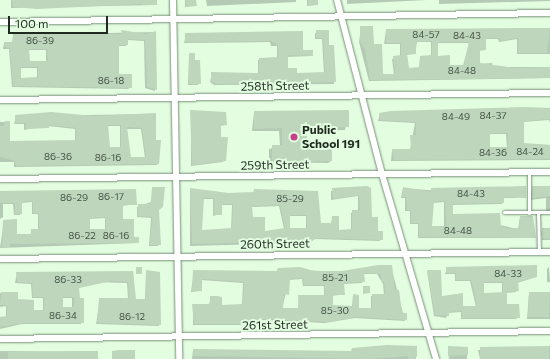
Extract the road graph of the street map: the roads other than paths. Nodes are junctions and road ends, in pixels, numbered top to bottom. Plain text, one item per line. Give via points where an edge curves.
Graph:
1 (173, 0) edge
2 (337, 0) edge
3 (550, 13) edge
4 (341, 16) junction
5 (173, 18) junction
6 (0, 22) edge
7 (550, 93) edge
8 (361, 95) junction
9 (174, 98) junction
10 (0, 100) edge
11 (529, 172) junction
12 (550, 172) edge
13 (382, 174) junction
14 (175, 177) junction
15 (0, 179) edge
16 (504, 212) dead end
17 (538, 212) junction
18 (550, 212) edge
19 (529, 213) junction
20 (539, 252) junction
21 (550, 252) edge
22 (404, 253) junction
23 (176, 256) junction
24 (0, 259) edge
25 (550, 331) edge
26 (428, 333) junction
27 (178, 337) junction
28 (0, 338) edge
29 (178, 359) edge
30 (436, 359) edge

1 - 5 street
2 - 4 street
3 - 4 street
4 - 5 street
4 - 8 street
5 - 6 street
5 - 9 street
7 - 8 street, 258th Street
8 - 9 street, 258th Street
8 - 13 street
9 - 10 street, 258th Street
9 - 14 street
11 - 12 street, 259th Street
11 - 13 street, 259th Street
11 - 19 lane
13 - 14 street, 259th Street
13 - 22 street
14 - 15 street, 259th Street
14 - 23 street
16 - 19 lane
17 - 18 lane
17 - 19 lane
17 - 20 lane
20 - 21 street, 260th Street
20 - 22 street, 260th Street
22 - 23 street, 260th Street
22 - 26 street
23 - 24 street, 260th Street
23 - 27 street
25 - 26 street, 261st Street
26 - 27 street, 261st Street
26 - 30 street
27 - 28 street, 261st Street
27 - 29 street

